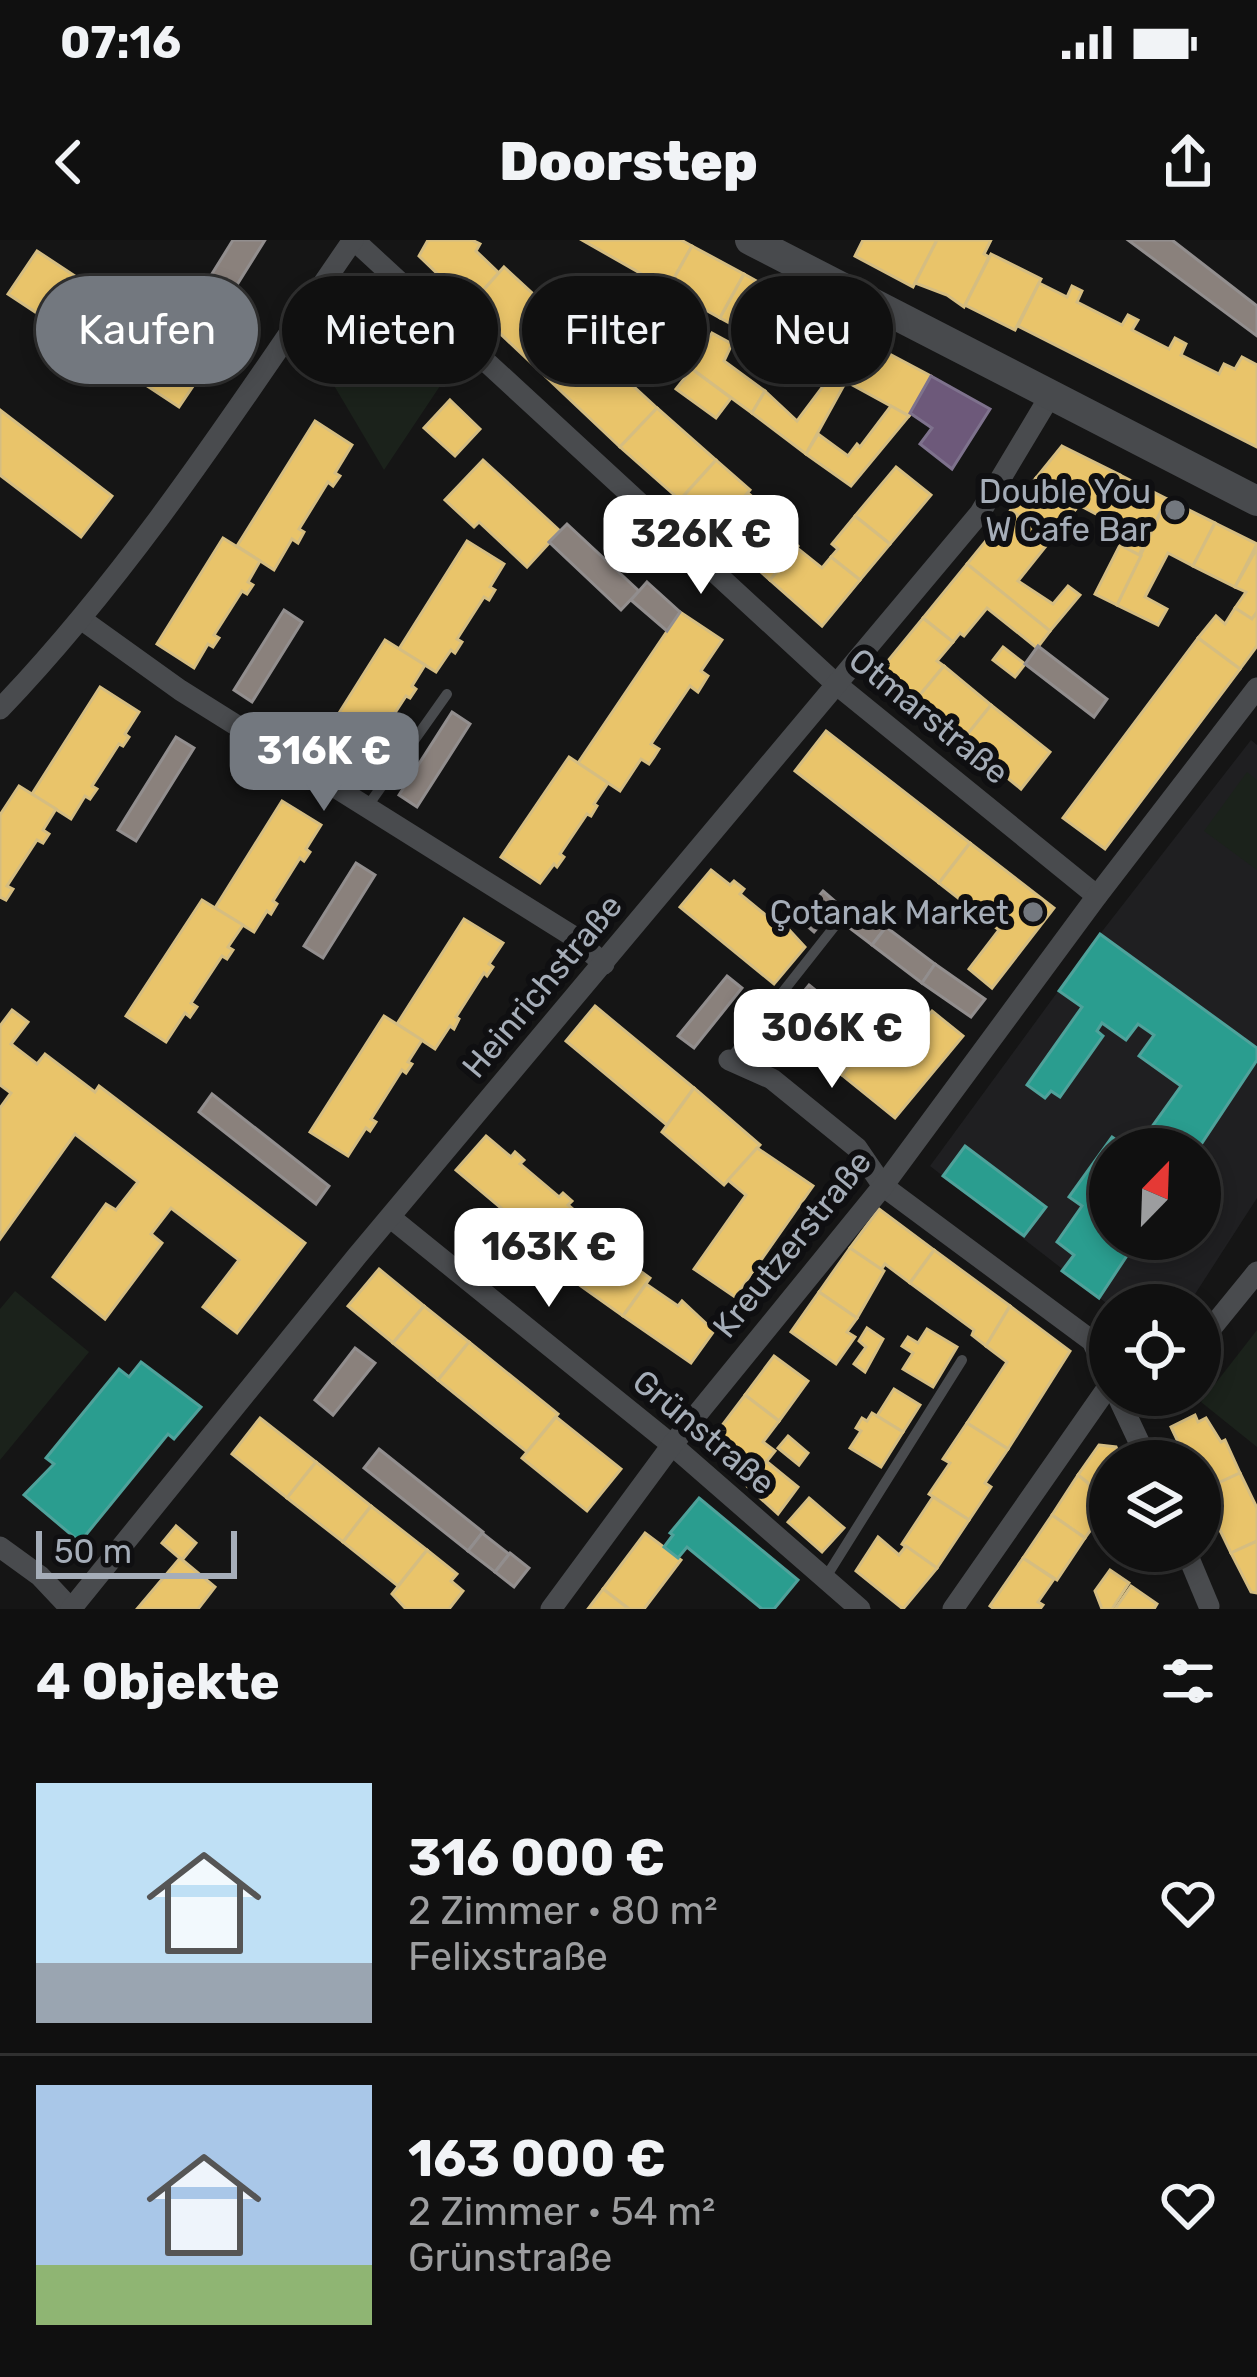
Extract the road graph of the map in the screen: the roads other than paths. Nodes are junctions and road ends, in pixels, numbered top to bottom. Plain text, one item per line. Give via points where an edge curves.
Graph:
1 (354, 240) edge
2 (750, 240) edge
3 (1050, 396) junction
4 (1257, 501) edge
5 (81, 619) junction
6 (836, 684) junction
7 (1257, 688) edge
8 (447, 694) dead end
9 (0, 709) edge
10 (367, 807) junction
11 (1096, 896) junction
12 (838, 922) dead end
13 (604, 964) junction
14 (729, 1060) joint
15 (883, 1186) junction
16 (392, 1218) junction
17 (1257, 1271) edge
18 (1221, 1316) edge
19 (1089, 1339) edge
20 (962, 1360) dead end
21 (1089, 1412) edge
22 (672, 1445) junction
23 (0, 1547) edge
24 (1195, 1572) edge
25 (824, 1580) junction
26 (1210, 1608) edge
27 (71, 1609) edge
28 (551, 1609) edge
29 (860, 1609) edge
30 (953, 1609) edge

1 - 5 street
1 - 6 street, Otmarstraße
2 - 3 main road
3 - 4 main road
3 - 6 street, Heinrichstraße via 980,513
5 - 9 street
5 - 10 street
6 - 11 street, Otmarstraße
6 - 13 street, Heinrichstraße
7 - 11 street, Kreutzerstraße
8 - 10 lane
10 - 13 street
11 - 15 street, Kreutzerstraße
12 - 14 lane
13 - 16 street, Heinrichstraße
14 - 15 street via 772,1079 856,1148
15 - 19 street
15 - 22 street, Kreutzerstraße
16 - 22 street, Grünstraße
16 - 27 street, Heinrichstraße
17 - 18 street
20 - 25 lane
21 - 30 street
22 - 25 street, Grünstraße
22 - 28 street, Kreutzerstraße
23 - 27 street
24 - 26 street
25 - 29 street, Grünstraße

